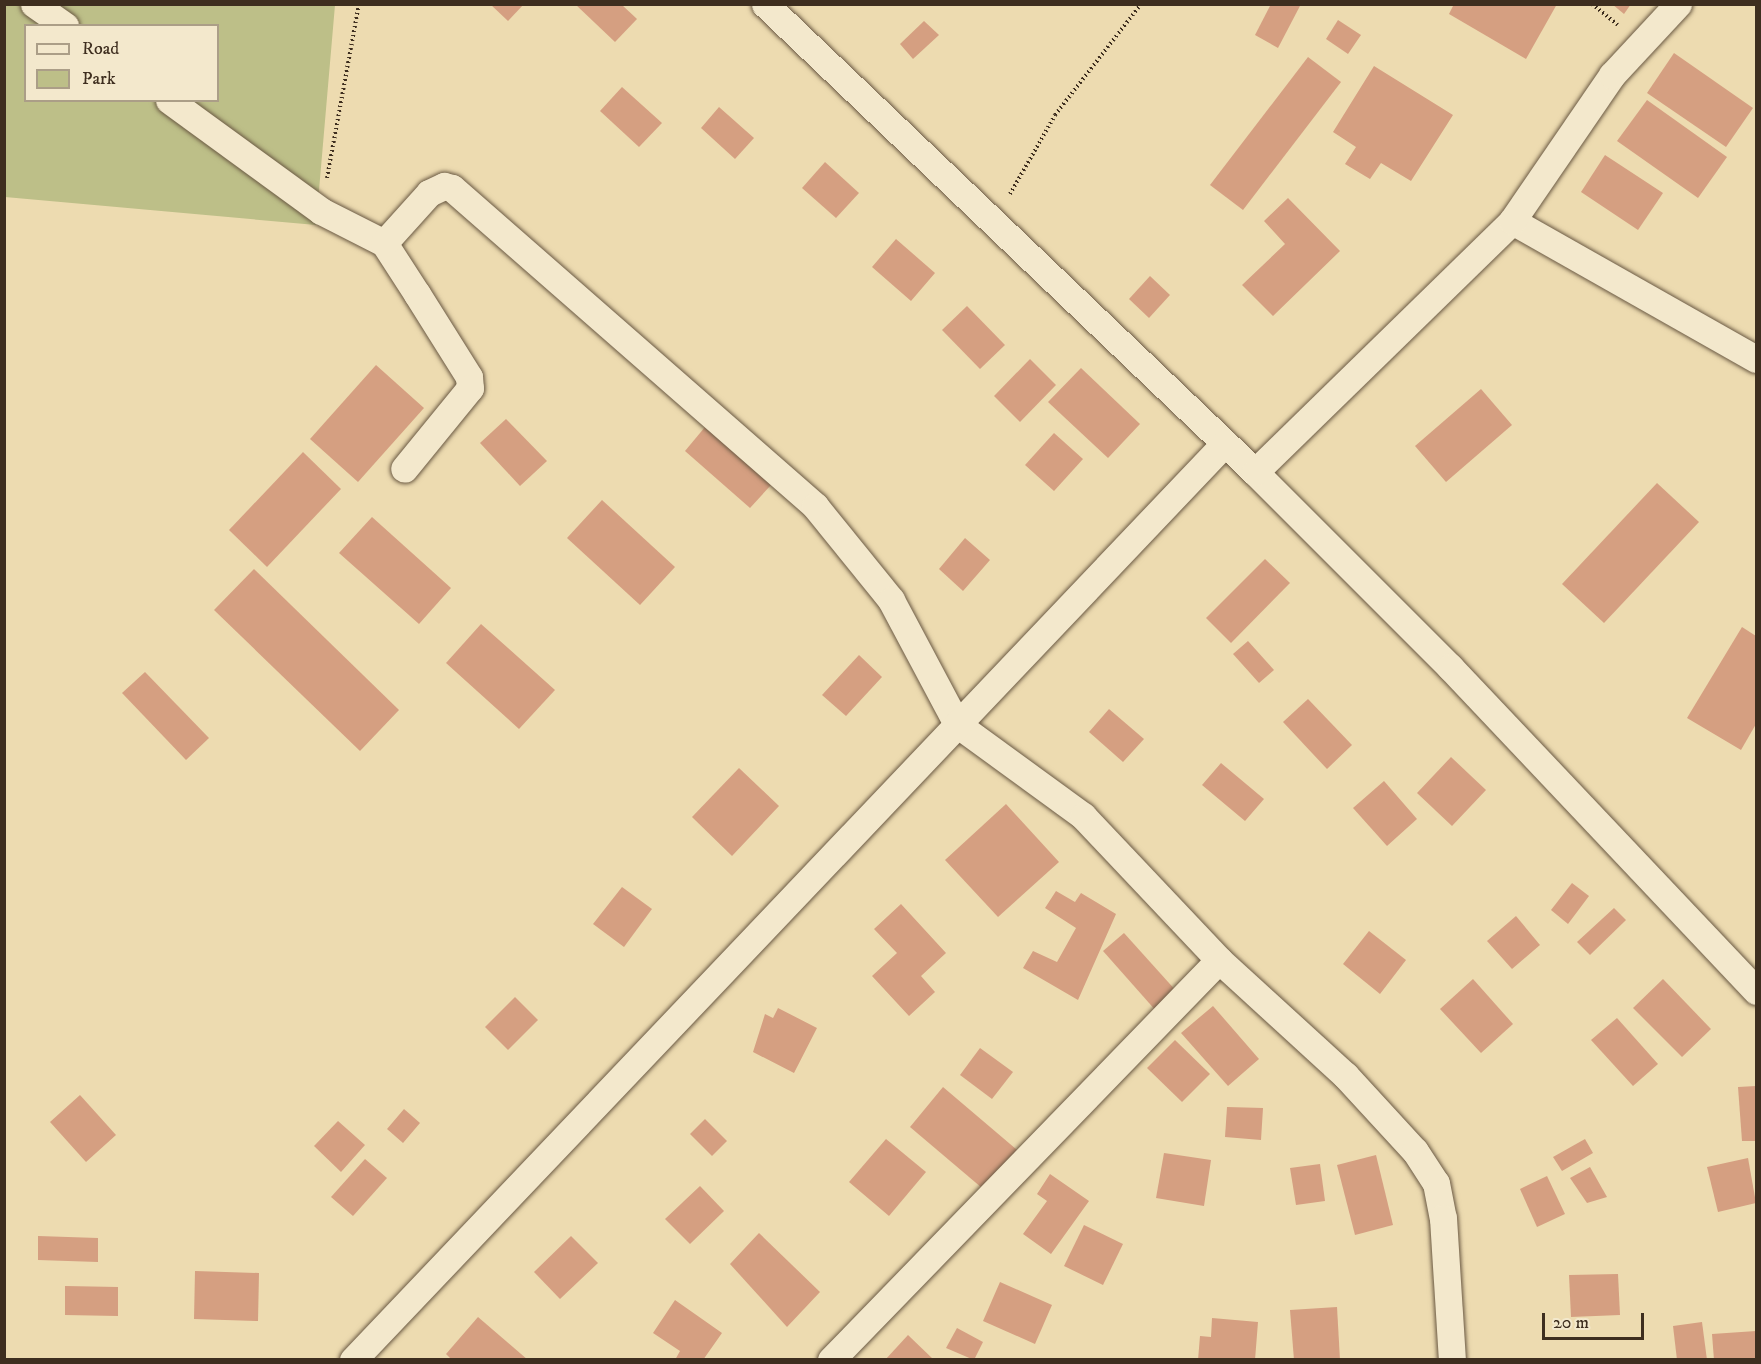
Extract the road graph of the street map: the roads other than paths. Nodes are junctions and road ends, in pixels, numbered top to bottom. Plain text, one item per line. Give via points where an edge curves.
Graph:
1 (34, 4) edge
2 (765, 4) edge
3 (1678, 4) edge
4 (62, 24) edge
5 (172, 102) edge
6 (1512, 221) junction
7 (384, 243) junction
8 (1756, 359) edge
9 (1225, 442) junction
10 (404, 469) dead end
11 (1255, 472) junction
12 (957, 724) junction
13 (1219, 960) junction
14 (1756, 992) edge
15 (353, 1359) edge
16 (831, 1359) edge
17 (1452, 1359) edge

1 - 4 street
2 - 9 street
3 - 6 street via 1612,75
5 - 7 street via 321,211
6 - 8 street
6 - 11 street
7 - 10 street via 469,377 470,388
7 - 12 street via 435,187 461,195 815,506 891,600
9 - 11 street
9 - 12 street
11 - 14 street via 1458,675
12 - 13 street via 1083,816
12 - 15 street
13 - 16 street
13 - 17 street via 1345,1075 1415,1151 1436,1183

